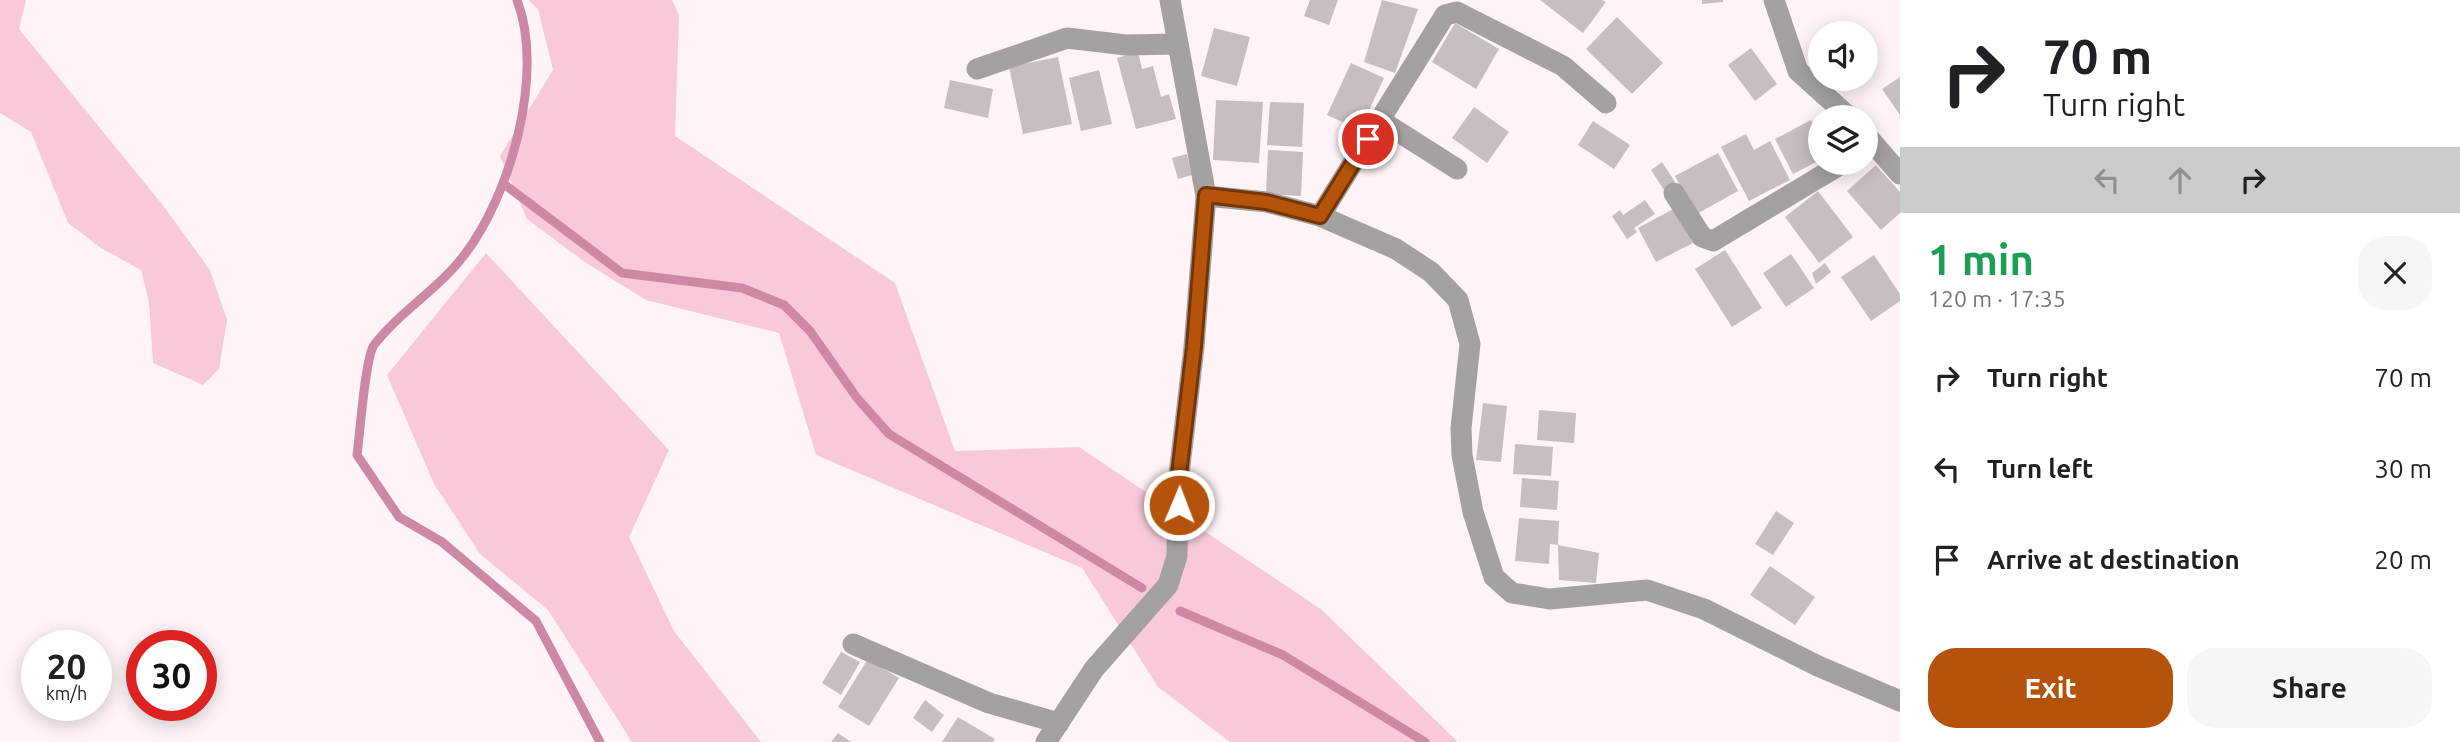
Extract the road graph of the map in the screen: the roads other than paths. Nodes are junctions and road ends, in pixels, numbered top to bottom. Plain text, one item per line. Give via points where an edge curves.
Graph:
1 (1170, 0) edge
2 (1774, 0) edge
3 (1178, 44) junction
4 (977, 69) dead end
5 (1606, 103) dead end
6 (1836, 105) edge
7 (1380, 120) junction
8 (1878, 153) edge
9 (1457, 169) dead end
10 (1900, 174) edge
11 (1823, 175) edge
12 (1675, 193) dead end
13 (1206, 195) junction
14 (1320, 216) junction
15 (853, 644) dead end
16 (1900, 701) edge
17 (1059, 723) junction
18 (1046, 742) edge

1 - 3 street
2 - 6 street via 1798,71
3 - 4 street via 1126,45 1067,38
3 - 13 street
5 - 7 street via 1563,66 1457,12 1445,15
7 - 9 street
7 - 14 street
8 - 10 street
11 - 12 street via 1713,241 1702,237
13 - 14 street via 1266,202
13 - 17 street via 1178,483 1177,556 1168,585 1094,669
14 - 16 street via 1396,249 1431,272 1458,300 1470,344 1462,455 1473,512 1494,577 1512,593 1550,598 1647,590 1704,609
15 - 17 street via 989,703
17 - 18 street

